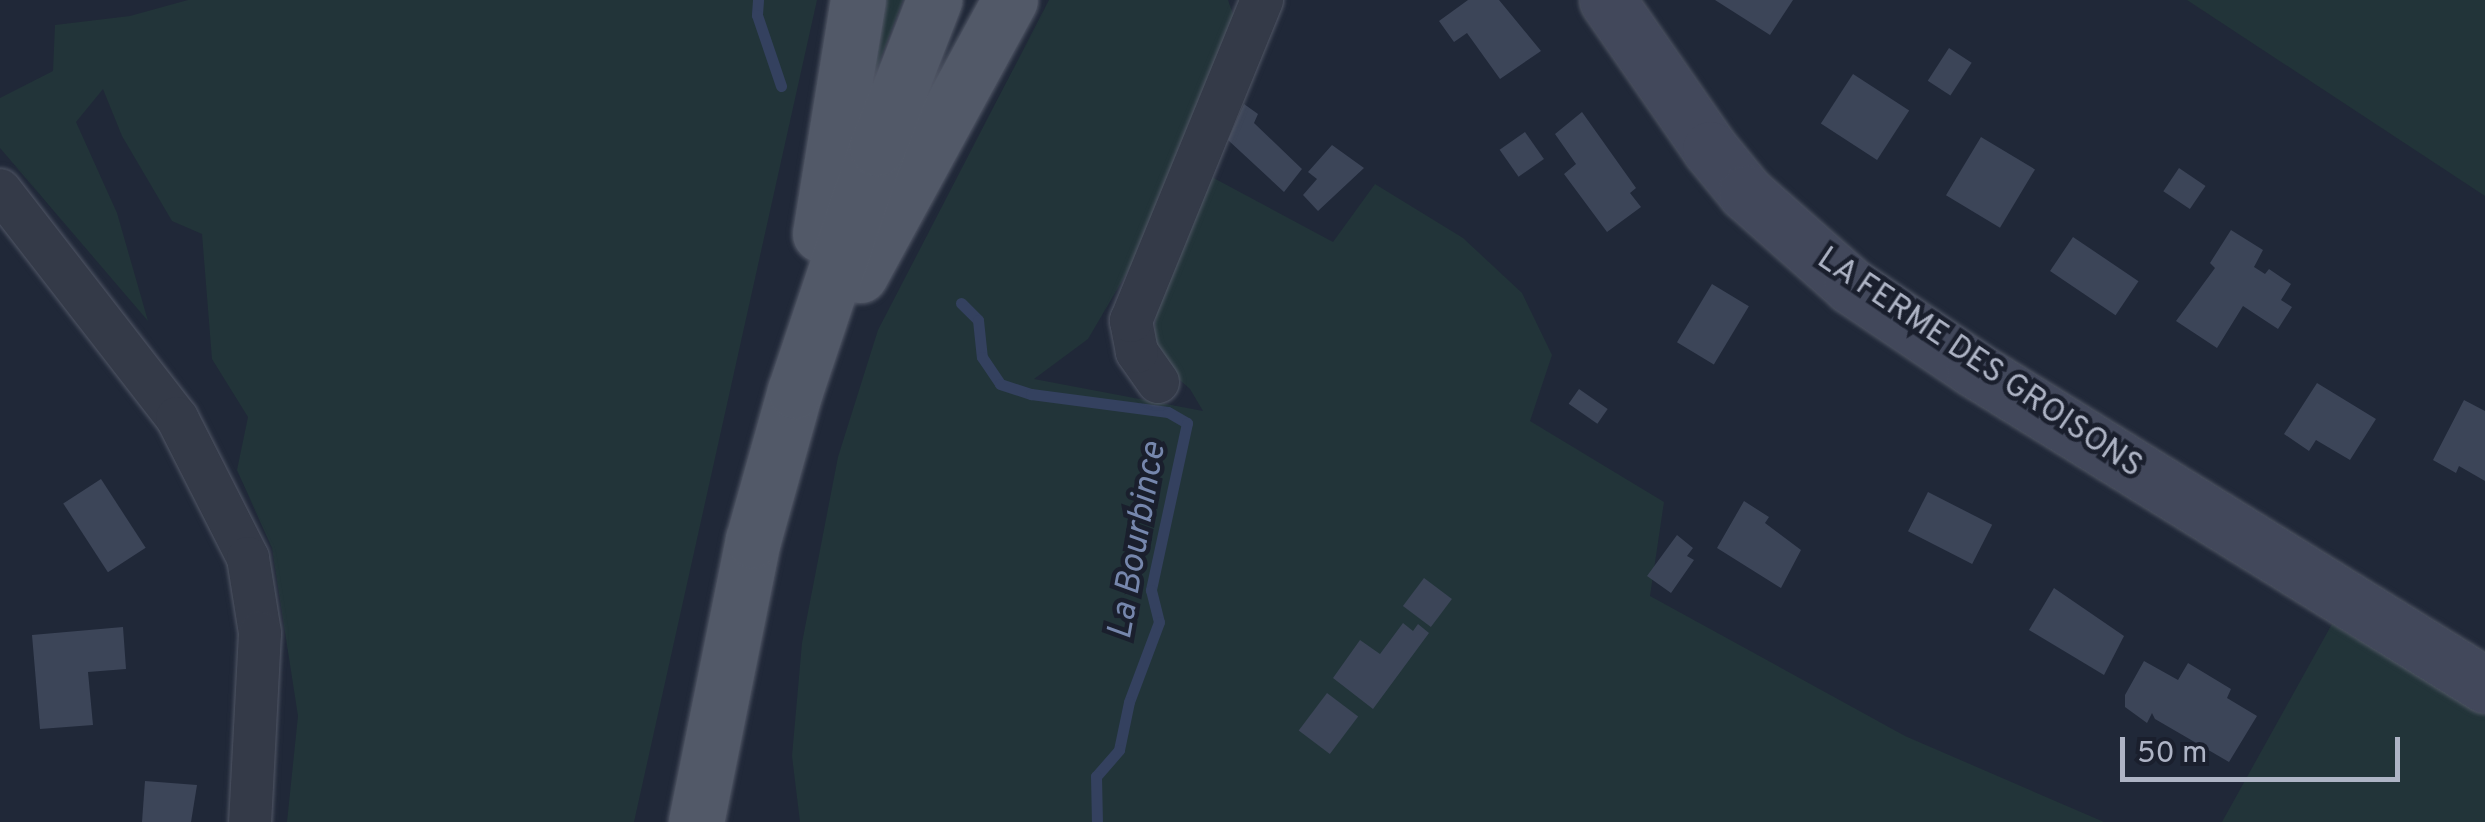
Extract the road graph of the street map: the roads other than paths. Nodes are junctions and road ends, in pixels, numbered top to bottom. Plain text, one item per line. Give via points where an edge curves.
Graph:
1 (858, 0) edge
2 (934, 0) edge
3 (1010, 0) edge
4 (1262, 0) edge
5 (1607, 0) edge
6 (0, 190) edge
7 (1158, 382) dead end
8 (795, 391) junction
9 (2485, 684) edge
10 (250, 822) edge
11 (696, 822) edge

1 - 8 main road
2 - 8 main road
3 - 8 main road
4 - 7 street via 1131,321 1136,352
5 - 9 main road, LA FERME DES GROISONS via 1746,193 1851,286
6 - 10 street via 177,418 248,558 260,633
8 - 11 main road via 754,540

